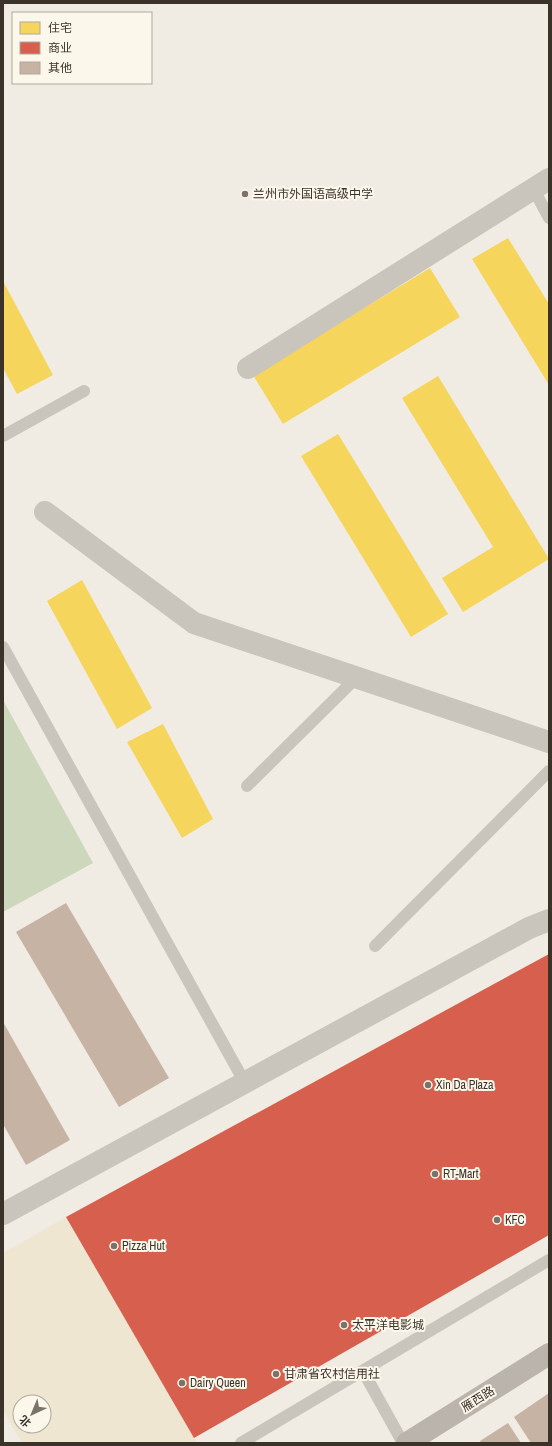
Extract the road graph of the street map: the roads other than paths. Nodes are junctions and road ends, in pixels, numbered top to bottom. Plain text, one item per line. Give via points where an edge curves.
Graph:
1 (541, 184) edge
2 (549, 218) edge
3 (248, 368) dead end
4 (84, 391) dead end
5 (3, 436) edge
6 (45, 512) dead end
7 (3, 647) edge
8 (356, 678) junction
9 (549, 742) edge
10 (549, 771) edge
11 (247, 786) dead end
12 (549, 920) edge
13 (375, 946) dead end
14 (245, 1083) junction
15 (3, 1214) edge
16 (549, 1260) edge
17 (549, 1354) edge
18 (363, 1371) junction
19 (241, 1443) edge
20 (403, 1443) edge
21 (407, 1443) edge

1 - 2 lane
1 - 3 street
4 - 5 lane
6 - 8 street via 194,624
7 - 14 lane
8 - 9 street
8 - 11 lane
10 - 13 lane
12 - 14 street via 529,928
14 - 15 street
16 - 18 lane
17 - 21 main road, 雁西路
18 - 19 lane
18 - 20 lane

